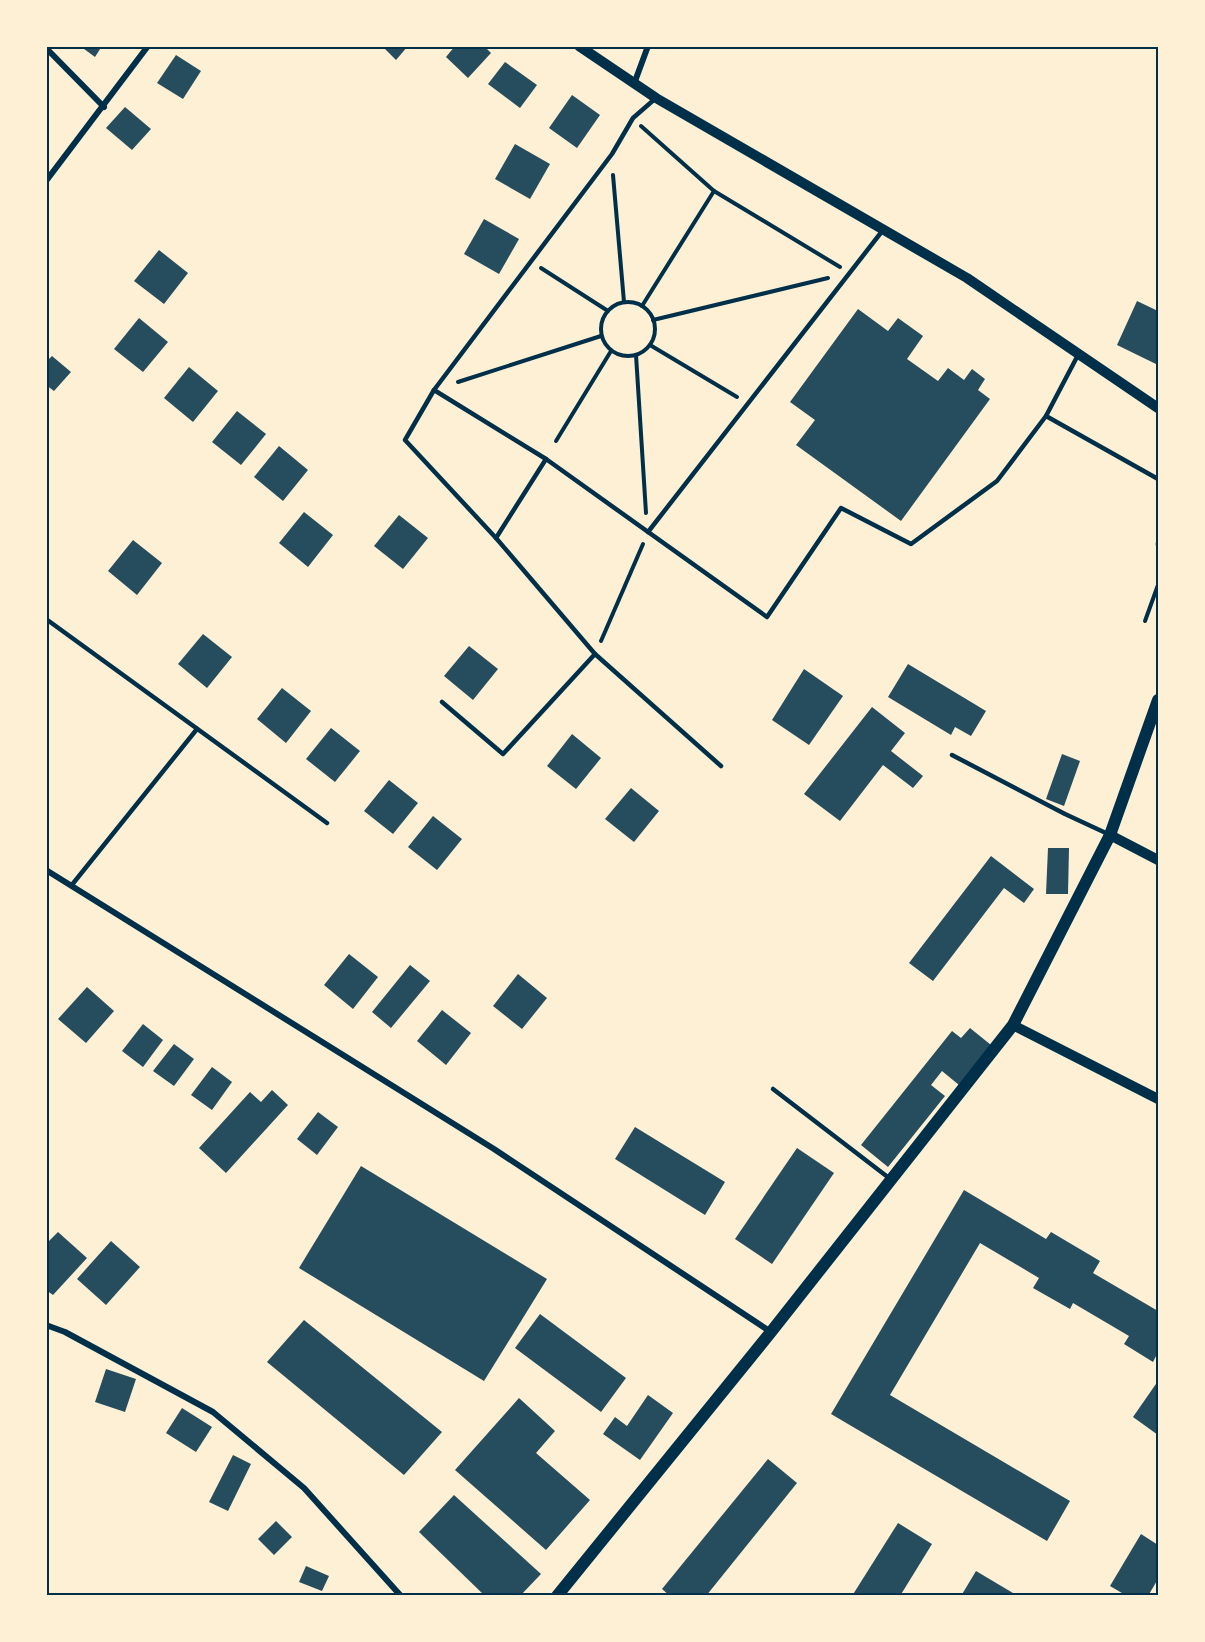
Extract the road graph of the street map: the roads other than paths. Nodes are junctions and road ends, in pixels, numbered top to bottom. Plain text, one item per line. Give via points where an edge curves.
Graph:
1 (148, 46) edge
2 (579, 46) edge
3 (648, 46) edge
4 (46, 48) edge
5 (634, 84) junction
6 (656, 98) junction
7 (104, 107) junction
8 (46, 181) edge
9 (884, 230) junction
10 (1078, 354) junction
11 (434, 390) junction
12 (1158, 408) edge
13 (1046, 416) junction
14 (546, 459) junction
15 (1158, 479) edge
16 (648, 532) junction
17 (496, 538) junction
18 (46, 619) edge
19 (595, 654) junction
20 (1158, 700) edge
21 (442, 702) dead end
22 (197, 729) junction
23 (952, 756) dead end
24 (721, 766) dead end
25 (327, 823) dead end
26 (1110, 835) junction
27 (1158, 860) edge
28 (46, 870) edge
29 (71, 886) junction
30 (1013, 1025) junction
31 (773, 1089) dead end
32 (1158, 1100) edge
33 (892, 1179) junction
34 (46, 1325) edge
35 (771, 1332) junction
36 (558, 1595) edge
37 (401, 1596) edge

1 - 7 street
2 - 5 street
3 - 5 street
4 - 7 street
5 - 6 street
6 - 9 street
6 - 11 lane via 633,118 612,154
7 - 8 street
9 - 10 street via 967,279
9 - 16 lane
10 - 12 street
10 - 13 lane
11 - 14 lane
11 - 17 lane via 405,440
13 - 15 lane
13 - 16 lane via 997,481 911,544 841,508 767,616
14 - 16 lane
14 - 17 lane
17 - 19 lane
18 - 22 lane
19 - 21 lane via 503,754
19 - 24 lane
20 - 26 main road
22 - 25 lane
22 - 29 lane
23 - 26 lane
26 - 27 street
26 - 30 main road
28 - 29 street
29 - 35 street via 494,1149
30 - 32 street
30 - 33 main road
31 - 33 lane
33 - 35 main road
34 - 37 street via 213,1412 304,1488
35 - 36 main road

